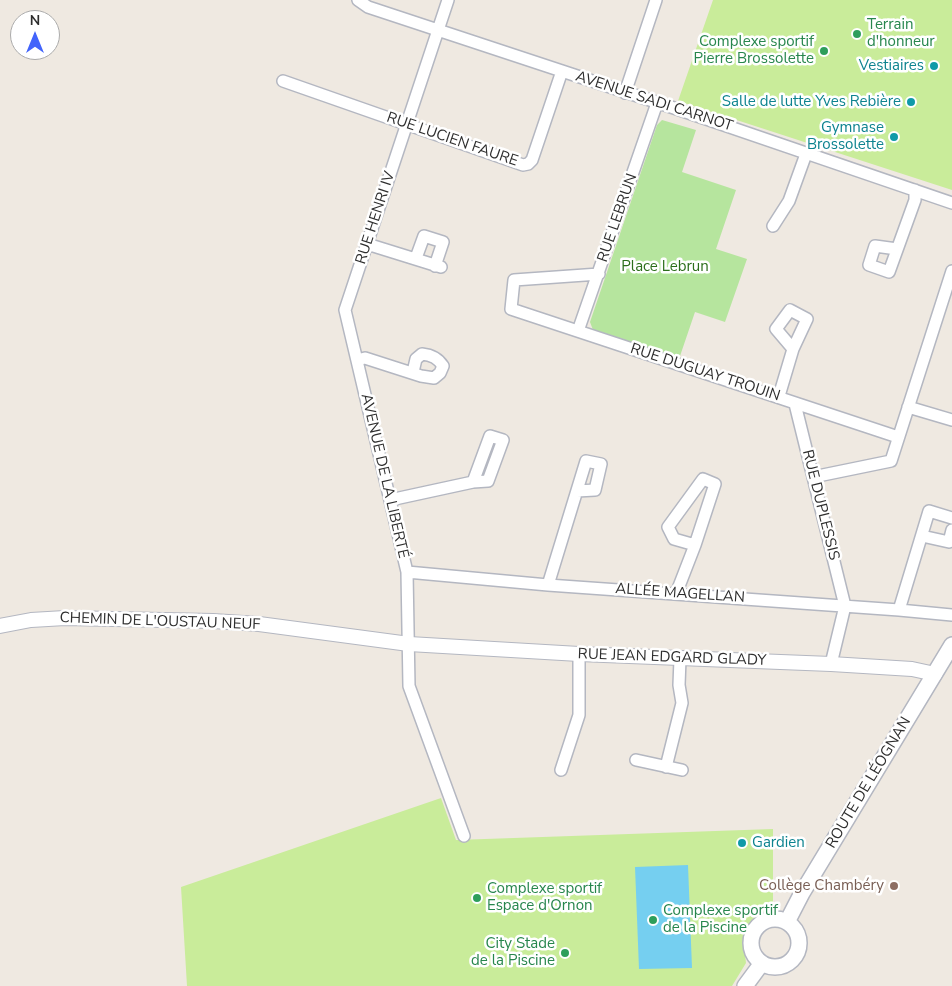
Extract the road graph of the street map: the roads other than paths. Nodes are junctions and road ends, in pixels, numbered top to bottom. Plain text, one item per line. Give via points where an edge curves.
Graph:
1 (358, 0) edge
2 (448, 0) edge
3 (656, 0) edge
4 (438, 30) junction
5 (562, 71) junction
6 (284, 81) dead end
7 (625, 93) junction
8 (657, 103) junction
9 (406, 125) junction
10 (806, 154) junction
11 (915, 190) junction
12 (952, 203) edge
13 (773, 226) dead end
14 (367, 244) junction
15 (897, 249) dead end
16 (416, 258) junction
17 (952, 271) edge
18 (599, 274) junction
19 (947, 307) edge
20 (345, 310) joint
21 (578, 331) junction
22 (793, 349) dead end
23 (357, 360) junction
24 (413, 372) dead end
25 (779, 396) junction
26 (795, 404) junction
27 (908, 407) junction
28 (952, 420) edge
29 (898, 437) junction
30 (812, 477) junction
31 (473, 482) dead end
32 (577, 491) dead end
33 (390, 500) junction
34 (952, 518) edge
35 (952, 530) edge
36 (922, 536) junction
37 (695, 545) junction
38 (407, 572) junction
39 (548, 585) junction
40 (676, 594) junction
41 (845, 606) junction
42 (899, 610) junction
43 (952, 615) edge
44 (0, 626) edge
45 (409, 644) junction
46 (952, 645) edge
47 (579, 654) junction
48 (680, 658) junction
49 (831, 664) junction
50 (935, 674) junction
51 (636, 760) dead end
52 (666, 767) junction
53 (561, 770) dead end
54 (682, 770) dead end
55 (464, 836) dead end
56 (786, 922) junction
57 (762, 963) junction
58 (745, 986) edge

1 - 4 street, AVENUE SADI CARNOT via 368,7
2 - 4 street, RUE HENRI IV
3 - 7 street
4 - 5 street, AVENUE SADI CARNOT
4 - 9 street, RUE HENRI IV
5 - 7 street, AVENUE SADI CARNOT
5 - 9 street, RUE LUCIEN FAURE via 528,164
6 - 9 street, RUE LUCIEN FAURE
7 - 8 street, AVENUE SADI CARNOT
8 - 10 street, AVENUE SADI CARNOT
8 - 18 street, RUE LEBRUN
9 - 14 street, RUE HENRI IV
10 - 11 street, AVENUE SADI CARNOT
10 - 13 street via 789,201
11 - 12 street, AVENUE SADI CARNOT
11 - 15 street via 915,200
14 - 16 street
14 - 20 street, RUE HENRI IV
16 - 16 street via 438,266 443,242 424,236
17 - 19 street
18 - 21 street, RUE LEBRUN
18 - 21 street, RUE DUGUAY TROUIN via 514,280 511,309
19 - 27 street
20 - 23 street, AVENUE DE LA LIBERTÉ
21 - 25 street, RUE DUGUAY TROUIN
22 - 25 street
23 - 24 street via 365,358
23 - 33 street, AVENUE DE LA LIBERTÉ
25 - 26 street, RUE DUGUAY TROUIN
26 - 29 street, RUE DUGUAY TROUIN
26 - 30 street, RUE DUPLESSIS
27 - 28 street
27 - 29 street
29 - 30 street via 891,461
30 - 41 street, RUE DUPLESSIS
31 - 33 street
32 - 39 street
33 - 38 street, AVENUE DE LA LIBERTÉ
34 - 36 street via 929,511
35 - 36 street via 949,542
36 - 42 street
37 - 37 street via 715,484 703,479 668,527 674,539
37 - 40 street
38 - 39 street, ALLÉE MAGELLAN
38 - 45 street, AVENUE DE LA LIBERTÉ
39 - 40 street, ALLÉE MAGELLAN
40 - 41 street, ALLÉE MAGELLAN
41 - 42 street, ALLÉE MAGELLAN
41 - 49 street
42 - 43 street, ALLÉE MAGELLAN
44 - 45 street, CHEMIN DE L'OUSTAU NEUF via 65,618 212,621
45 - 47 street, RUE JEAN EDGARD GLADY
45 - 55 street, AVENUE DE LA LIBERTÉ via 409,686
46 - 50 main road, ROUTE DE LÉOGNAN
47 - 48 street, RUE JEAN EDGARD GLADY
47 - 53 street via 579,715
48 - 49 street, RUE JEAN EDGARD GLADY
48 - 52 street via 682,703
49 - 50 street, RUE JEAN EDGARD GLADY via 912,669
50 - 56 main road, ROUTE DE LÉOGNAN
51 - 52 street
52 - 54 street
56 - 57 main road via 767,920 756,928 752,935 752,951
56 - 57 main road via 797,933 799,948 796,955 791,961 777,966
57 - 58 main road

